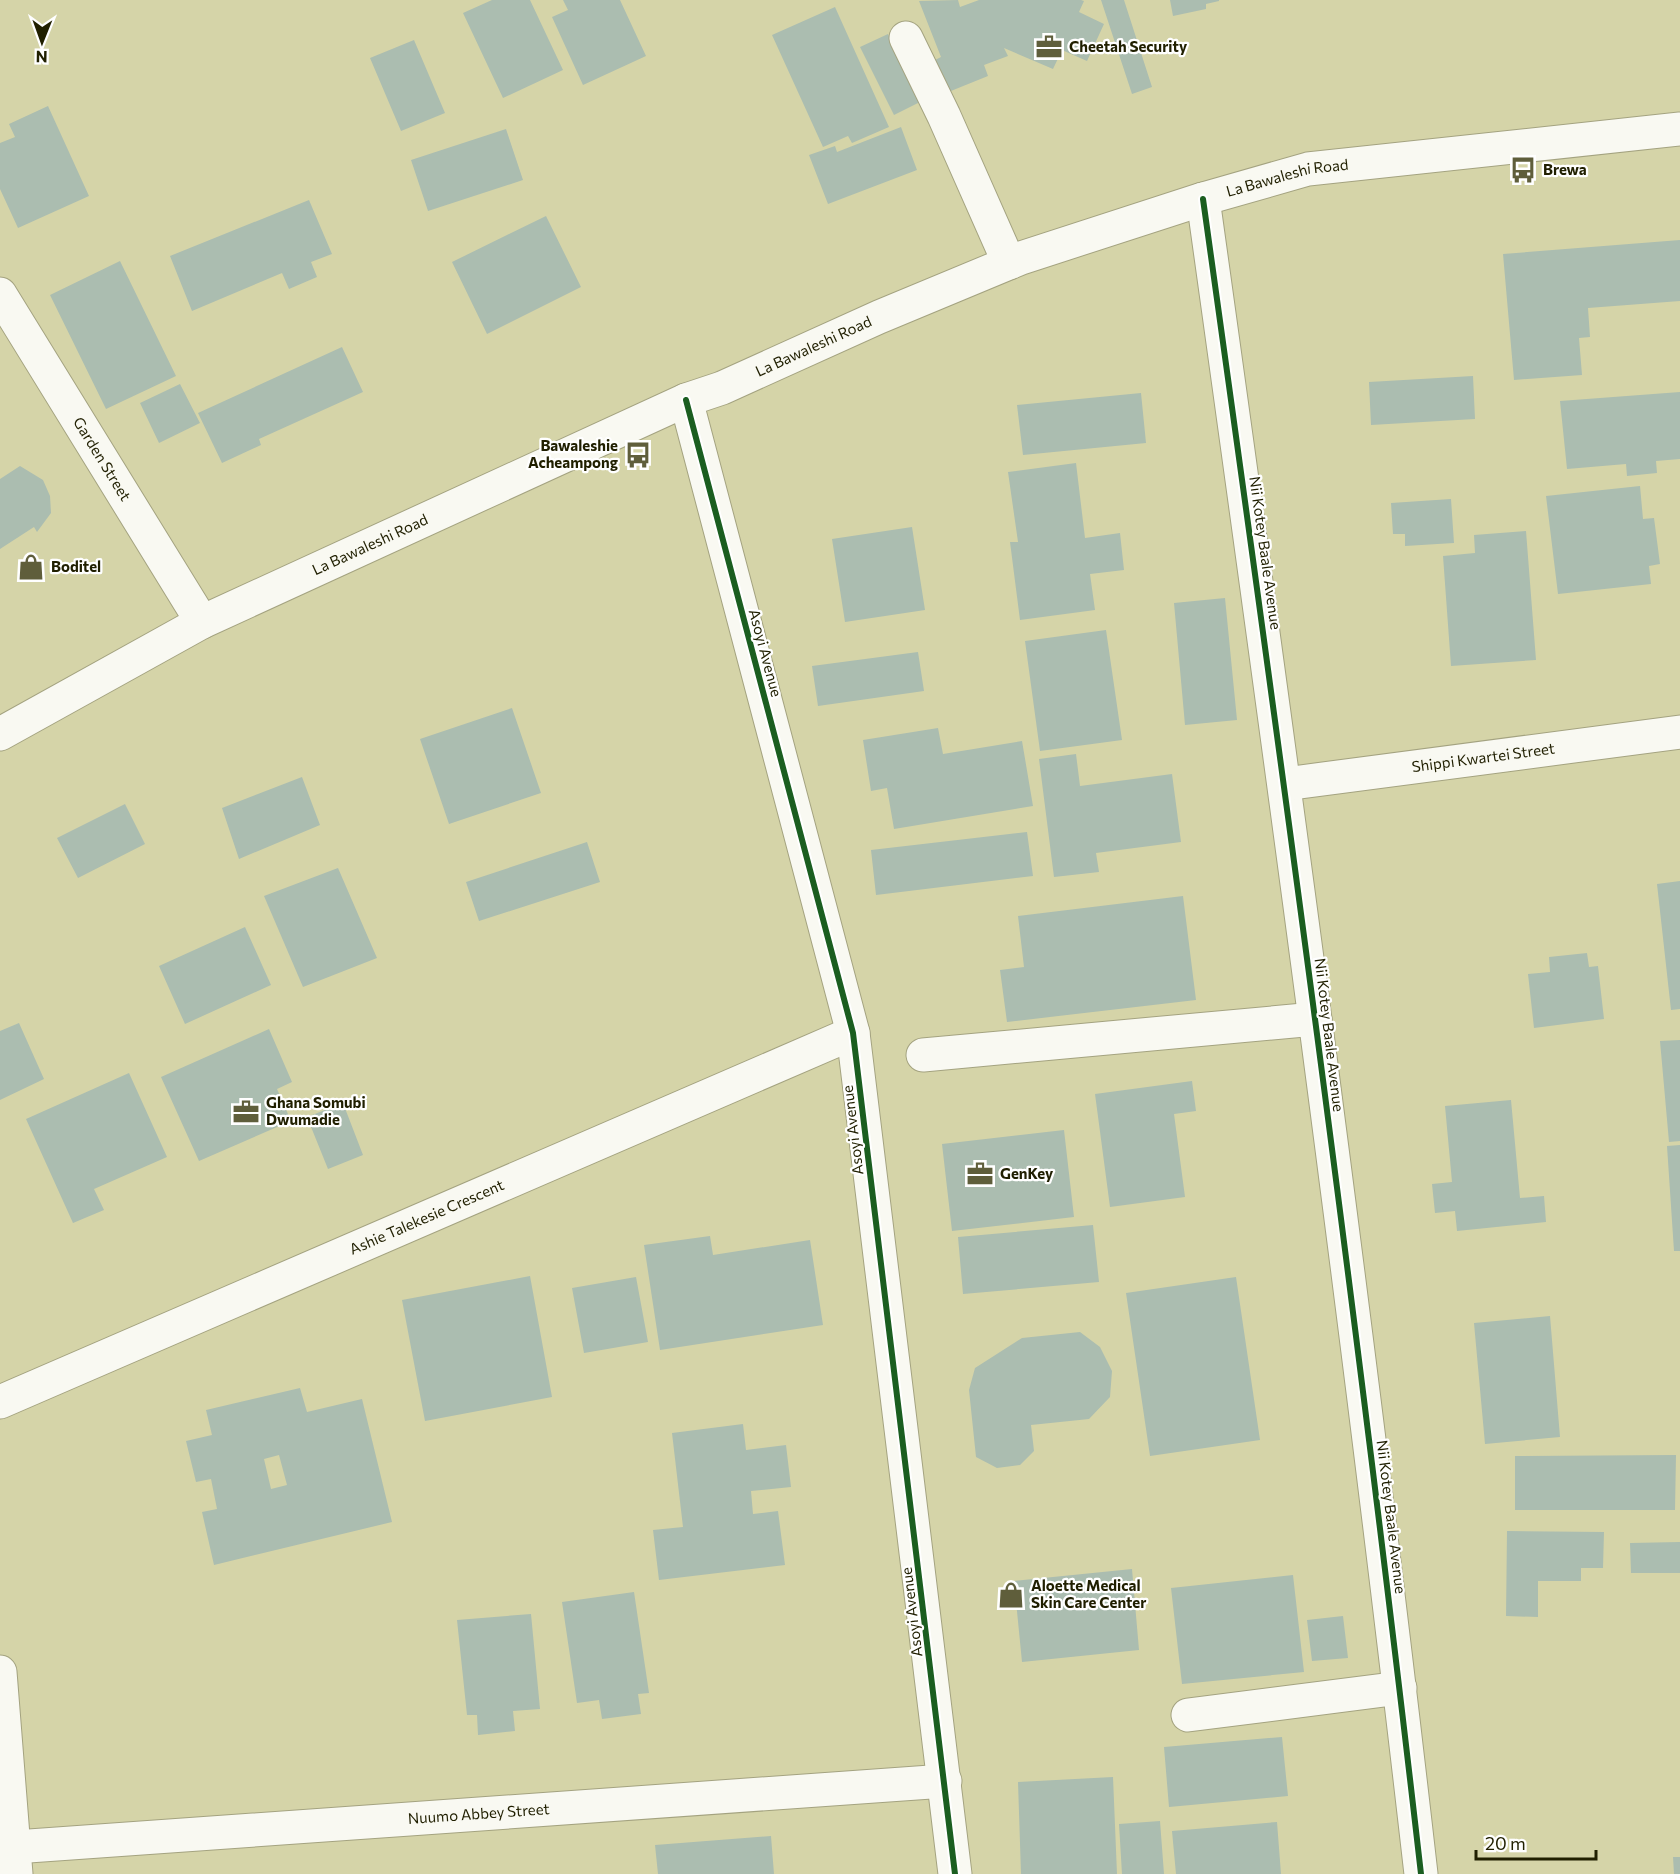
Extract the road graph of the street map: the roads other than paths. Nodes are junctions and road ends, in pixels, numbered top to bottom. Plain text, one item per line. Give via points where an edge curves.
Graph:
1 (906, 38) dead end
2 (1680, 129) edge
3 (1203, 200) junction
4 (1009, 263) junction
5 (0, 294) edge
6 (686, 400) junction
7 (202, 622) junction
8 (1680, 732) edge
9 (0, 734) edge
10 (1285, 784) junction
11 (1315, 1019) junction
12 (854, 1033) junction
13 (923, 1055) dead end
14 (0, 1402) edge
15 (0, 1672) edge
16 (1400, 1688) junction
17 (1188, 1714) dead end
18 (945, 1781) junction
19 (10, 1857) edge
20 (955, 1874) edge
21 (1421, 1874) edge

1 - 4 street
2 - 3 street, La Bawaleshi Road via 1308,169
3 - 4 street, La Bawaleshi Road
3 - 10 street, Nii Kotey Baale Avenue
4 - 6 street, La Bawaleshi Road via 722,388
5 - 7 street, Garden Street
6 - 7 street, La Bawaleshi Road
6 - 12 street, Asoyi Avenue
7 - 9 street, La Bawaleshi Road
8 - 10 street, Shippi Kwartei Street
10 - 11 street, Nii Kotey Baale Avenue
11 - 13 street
11 - 16 street, Nii Kotey Baale Avenue
12 - 14 street, Ashie Talekesie Crescent
12 - 18 street, Asoyi Avenue
15 - 19 street
16 - 17 street
16 - 21 street, Nii Kotey Baale Avenue
18 - 19 street, Nuumo Abbey Street
18 - 20 street, Asoyi Avenue

